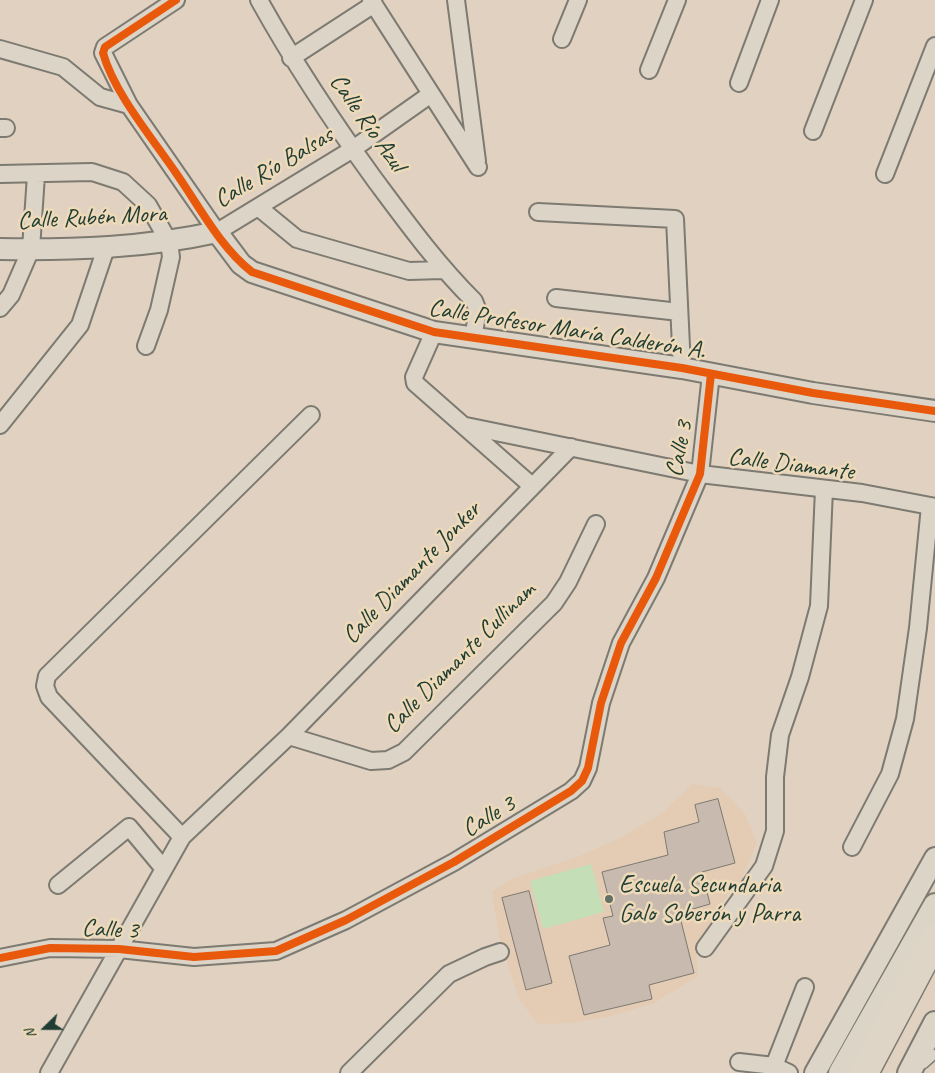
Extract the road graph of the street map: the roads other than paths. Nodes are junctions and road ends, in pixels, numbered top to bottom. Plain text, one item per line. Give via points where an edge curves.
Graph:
1 (176, 0) edge
2 (259, 0) edge
3 (456, 0) edge
4 (677, 0) edge
5 (770, 0) edge
6 (864, 0) edge
7 (573, 1) edge
8 (373, 2) edge
9 (562, 39) dead end
10 (935, 46) edge
11 (0, 49) edge
12 (291, 58) junction
13 (649, 70) dead end
14 (739, 83) dead end
15 (431, 94) junction
16 (129, 105) junction
17 (813, 131) dead end
18 (353, 149) junction
19 (0, 174) edge
20 (885, 174) dead end
21 (36, 175) junction
22 (258, 207) junction
23 (538, 212) dead end
24 (217, 232) junction
25 (169, 242) junction
26 (106, 248) junction
27 (0, 249) edge
28 (30, 250) junction
29 (442, 270) junction
30 (556, 298) dead end
31 (0, 308) edge
32 (679, 312) junction
33 (434, 332) junction
34 (473, 336) junction
35 (146, 346) dead end
36 (682, 368) junction
37 (712, 374) junction
38 (935, 411) edge
39 (311, 415) dead end
40 (0, 425) edge
41 (466, 426) junction
42 (571, 447) junction
43 (700, 474) junction
44 (532, 486) junction
45 (824, 489) junction
46 (933, 507) edge
47 (596, 524) dead end
48 (290, 736) junction
49 (182, 837) junction
50 (852, 847) dead end
51 (935, 858) edge
52 (164, 868) junction
53 (58, 885) dead end
54 (935, 905) edge
55 (935, 939) edge
56 (706, 948) dead end
57 (119, 949) junction
58 (500, 952) dead end
59 (0, 958) edge
60 (935, 978) edge
61 (805, 987) dead end
62 (935, 1023) edge
63 (935, 1054) edge
64 (739, 1062) dead end
65 (782, 1070) edge
66 (50, 1073) edge
67 (349, 1073) edge
68 (815, 1073) edge
69 (840, 1073) edge
70 (864, 1073) edge
71 (884, 1073) edge
72 (909, 1073) edge
73 (916, 1073) edge

1 - 16 street via 105,47 102,53
2 - 12 street, Calle Río Azul
3 - 15 street via 478,167
4 - 13 street
5 - 14 street
6 - 17 street
7 - 9 street
8 - 12 street
8 - 15 street
10 - 20 street
11 - 16 street via 63,67 100,97
12 - 18 street, Calle Río Azul
15 - 18 street, Calle Río Balsas
16 - 24 street
18 - 22 street, Calle Río Balsas
18 - 29 street, Calle Río Azul
19 - 21 street
21 - 25 street via 92,172 123,182 148,205
21 - 28 street
22 - 24 street, Calle Río Balsas
22 - 29 street via 297,239 408,271
23 - 32 street via 675,219
24 - 25 street, Calle Rubén Mora
24 - 33 street, Calle Profesor María Calderón A. via 241,264 252,272
25 - 26 street, Calle Rubén Mora
25 - 35 street via 171,256 159,310
26 - 28 street, Calle Rubén Mora
26 - 40 street via 80,325
27 - 28 street, Calle Rubén Mora
28 - 31 street via 11,295
29 - 34 street, Calle Río Azul via 474,302 478,311
30 - 32 street
32 - 36 street
33 - 34 street, Calle Profesor María Calderón A.
33 - 41 street via 414,376 416,383
34 - 36 street, Calle Profesor María Calderón A.
36 - 37 street, Calle Profesor María Calderón A.
37 - 38 street, Calle Profesor María Calderón A.
37 - 43 street, Calle 3
39 - 49 street via 47,676 45,686 49,697
41 - 42 street, Calle Diamante
41 - 44 street
42 - 43 street, Calle Diamante
42 - 44 street, Calle Diamante Jonker
43 - 45 street, Calle Diamante
43 - 57 street, Calle 3 via 656,578 621,643 601,703 588,768 582,782 429,876 276,952 194,957
44 - 48 street, Calle Diamante Jonker
45 - 46 street, Calle Diamante
45 - 56 street via 819,606 780,735 775,777 775,831 764,866
46 - 50 street via 905,719 890,774
47 - 48 street, Calle Diamante Cullinam via 568,582 554,603 404,752 388,760 371,761
48 - 49 street, Calle Diamante Jonker
49 - 52 street, Calle Diamante Jonker
51 - 68 street
52 - 53 street via 129,827
52 - 57 street, Calle Diamante Jonker
54 - 69 main road
55 - 70 highway
57 - 59 street, Calle 3 via 50,948
57 - 66 street, Calle Diamante Jonker
58 - 67 street via 449,974
60 - 71 highway
61 - 65 street
62 - 72 main road
63 - 73 lane
64 - 65 street

